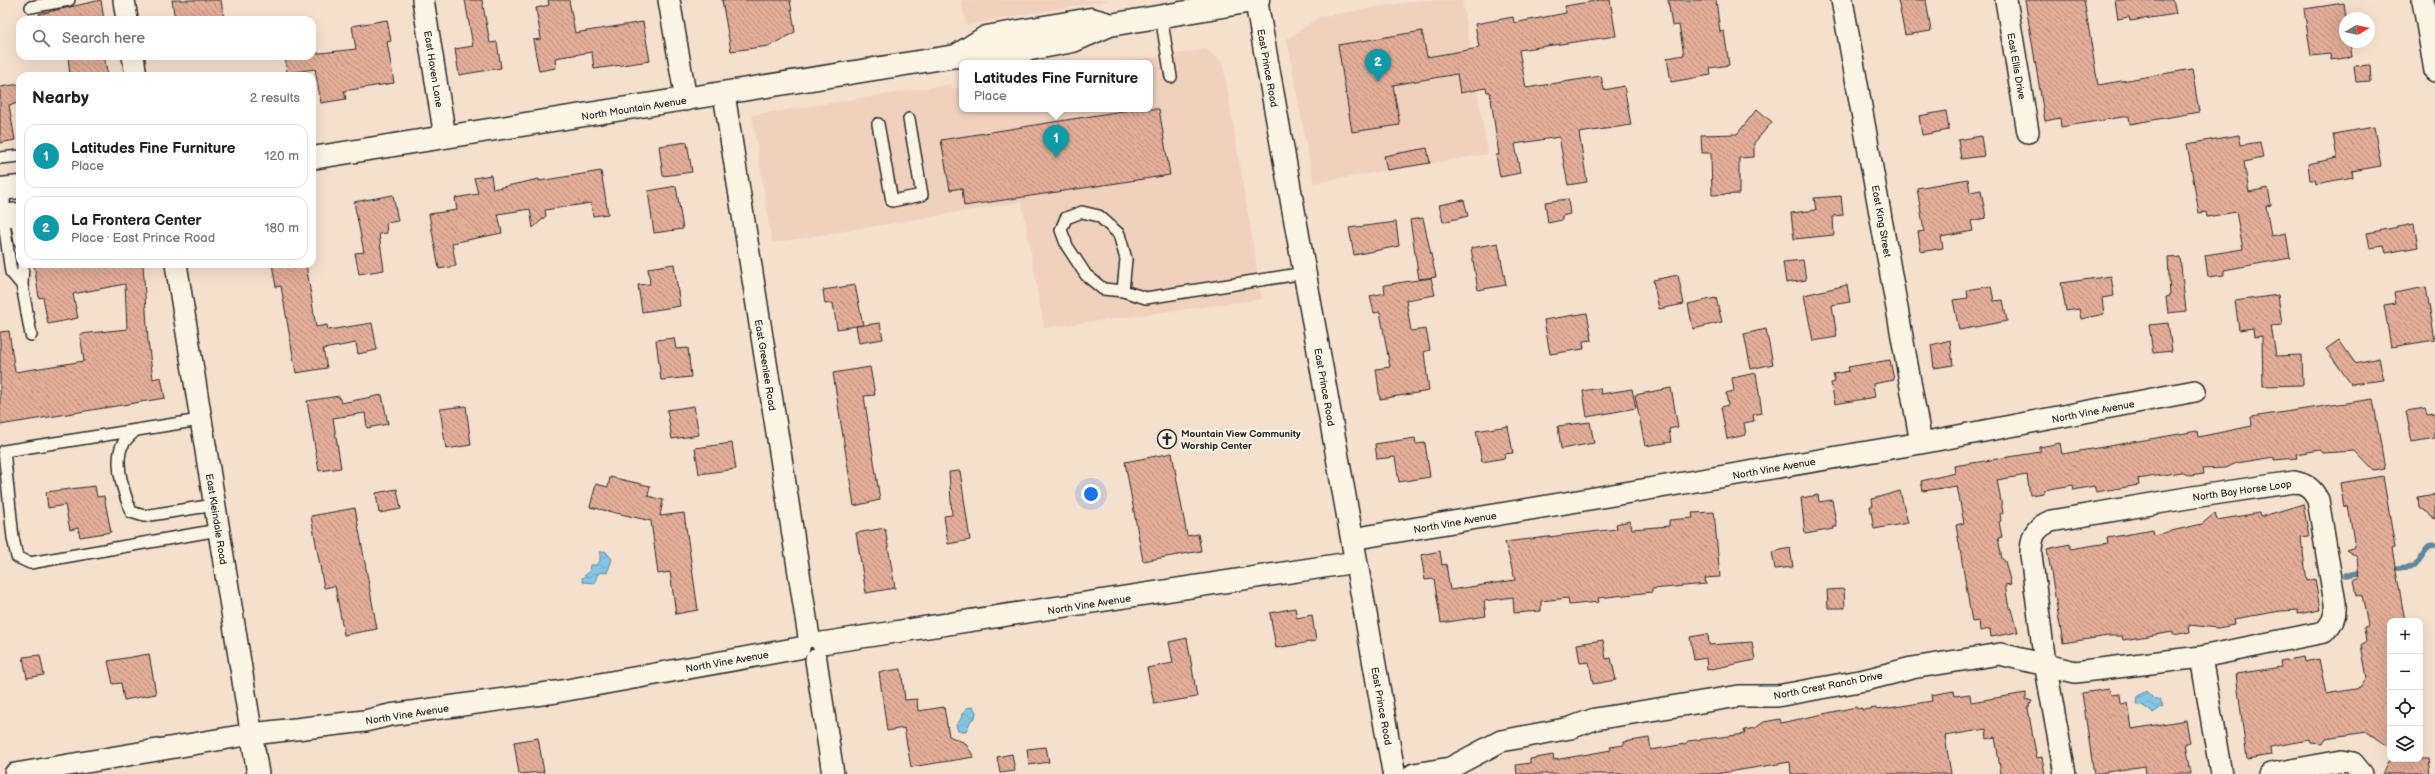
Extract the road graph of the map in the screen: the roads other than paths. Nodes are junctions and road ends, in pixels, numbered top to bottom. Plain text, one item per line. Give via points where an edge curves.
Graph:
1 (69, 0) edge
2 (124, 0) edge
3 (423, 0) edge
4 (669, 0) edge
5 (1257, 0) edge
6 (1842, 0) edge
7 (2006, 0) edge
8 (2422, 0) edge
9 (31, 7) dead end
10 (126, 16) edge
11 (1161, 16) junction
12 (962, 59) edge
13 (134, 60) edge
14 (2435, 71) edge
15 (135, 72) edge
16 (1171, 77) dead end
17 (724, 94) junction
18 (686, 100) junction
19 (909, 119) dead end
20 (878, 124) dead end
21 (2028, 132) dead end
22 (445, 137) junction
23 (16, 156) edge
24 (316, 157) edge
25 (0, 158) edge
26 (8, 188) edge
27 (10, 215) edge
28 (16, 231) edge
29 (23, 268) edge
30 (177, 268) edge
31 (1305, 273) junction
32 (22, 285) junction
33 (1123, 291) junction
34 (31, 335) dead end
35 (2195, 391) dead end
36 (200, 420) junction
37 (136, 430) junction
38 (1921, 443) junction
39 (214, 504) junction
40 (218, 530) junction
41 (1352, 539) junction
42 (1356, 562) junction
43 (811, 647) junction
44 (2201, 657) junction
45 (2045, 663) junction
46 (252, 734) junction
47 (15, 774) edge
48 (258, 774) edge
49 (833, 774) edge
50 (1394, 774) edge
51 (1414, 774) edge
52 (2065, 774) edge
53 (2222, 774) edge
54 (2270, 774) edge
55 (2362, 774) edge

1 - 9 lane
2 - 10 street
3 - 22 street, East Haven Lane
4 - 18 street
5 - 11 street, North Mountain Avenue
5 - 31 street, East Prince Road
6 - 38 street, East King Street
7 - 21 street, East Ellis Drive
8 - 14 street
11 - 12 street, North Mountain Avenue via 1110,24 1091,19 986,37
11 - 16 lane
12 - 17 street, North Mountain Avenue
13 - 15 street
17 - 18 street, North Mountain Avenue
17 - 43 street, East Greenlee Road
18 - 22 street, North Mountain Avenue
19 - 20 lane via 922,195 892,200
22 - 24 street, North Mountain Avenue
23 - 25 lane
26 - 27 lane
27 - 28 lane
27 - 32 lane via 10,272
29 - 32 lane
30 - 36 street, East Kleindale Road
31 - 33 lane via 1146,298
31 - 41 street, East Prince Road
32 - 34 lane
33 - 33 lane via 1103,289 1086,275 1066,246 1061,230 1066,218 1082,212 1100,216 1119,234 1126,259
35 - 38 street, North Vine Avenue
36 - 37 lane
36 - 39 street, East Kleindale Road
37 - 39 lane via 126,439 120,452 121,474 132,512 144,516
37 - 40 lane via 4,451 17,557 30,563
38 - 41 street, North Vine Avenue
39 - 40 street, East Kleindale Road
40 - 46 street, East Kleindale Road
41 - 42 street, East Prince Road
42 - 43 street, North Vine Avenue
42 - 50 street, East Prince Road
43 - 46 street, North Vine Avenue via 556,692 390,715 365,721
43 - 49 street, East Greenlee Road
44 - 45 street, North Crest Ranch Drive via 2075,672
44 - 45 street, North Bay Horse Loop via 2309,636 2324,632 2332,624 2336,612 2335,603 2318,500 2312,489 2305,484 2294,482 2193,497 2043,524 2035,530 2031,542
44 - 53 street
45 - 51 street, North Crest Ranch Drive via 2000,654 1912,668 1865,680 1777,696 1739,696 1595,719 1570,728 1501,741 1450,768
45 - 52 street, North Bay Horse Loop
46 - 47 street, North Vine Avenue
46 - 48 street, East Kleindale Road
54 - 55 street via 2342,761 2354,762

